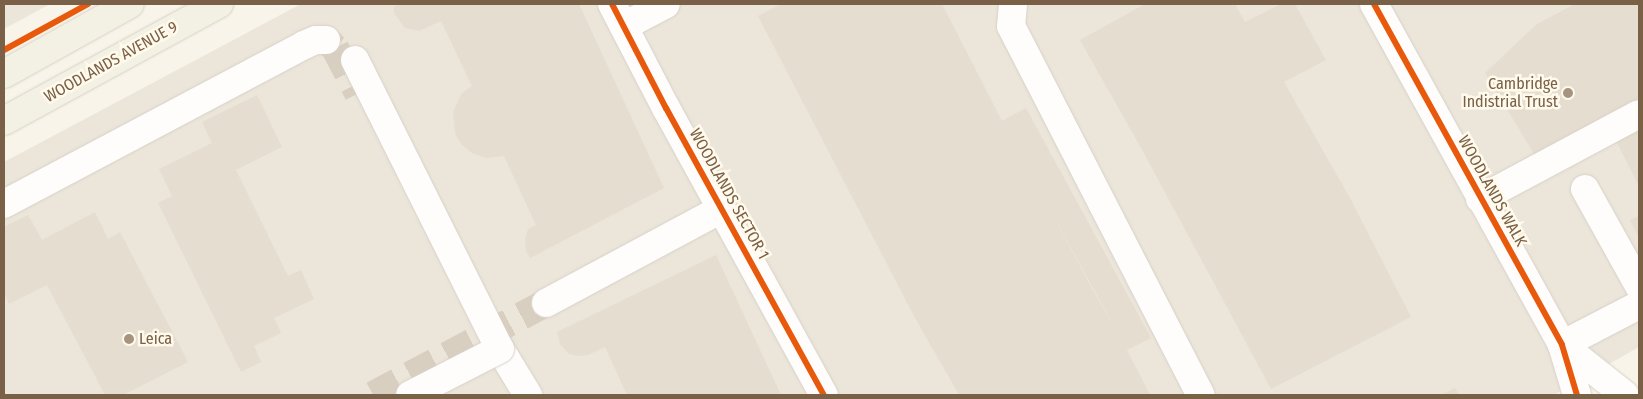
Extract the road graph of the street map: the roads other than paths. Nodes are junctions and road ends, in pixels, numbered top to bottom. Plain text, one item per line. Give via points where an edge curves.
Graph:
1 (130, 4) edge
2 (219, 4) edge
3 (666, 4) edge
4 (1013, 4) edge
5 (1374, 4) edge
6 (618, 15) edge
7 (326, 40) dead end
8 (355, 60) dead end
9 (4, 74) edge
10 (1639, 114) edge
11 (4, 121) edge
12 (1585, 190) dead end
13 (1480, 199) junction
14 (4, 204) edge
15 (721, 209) junction
16 (1639, 286) edge
17 (546, 303) tunnel mouth
18 (1639, 305) edge
19 (1562, 345) junction
20 (500, 349) junction
21 (410, 395) edge
22 (528, 395) edge
23 (824, 395) edge
24 (1201, 395) edge
25 (1577, 395) edge
26 (1625, 395) edge

1 - 9 main road
2 - 11 main road, WOODLANDS AVENUE 9
3 - 6 street
4 - 24 street via 1011,26
5 - 13 street, WOODLANDS WALK
6 - 15 street, WOODLANDS SECTOR 1
7 - 14 street via 304,45
8 - 20 street, bridge
10 - 13 street
12 - 16 street
13 - 19 street, WOODLANDS WALK
15 - 17 street, WOODLANDS SECTOR 1
15 - 23 street, WOODLANDS SECTOR 1
18 - 19 street
19 - 25 street, WOODLANDS WALK
19 - 26 street, WOODLANDS WALK
20 - 21 street, bridge
20 - 22 street

